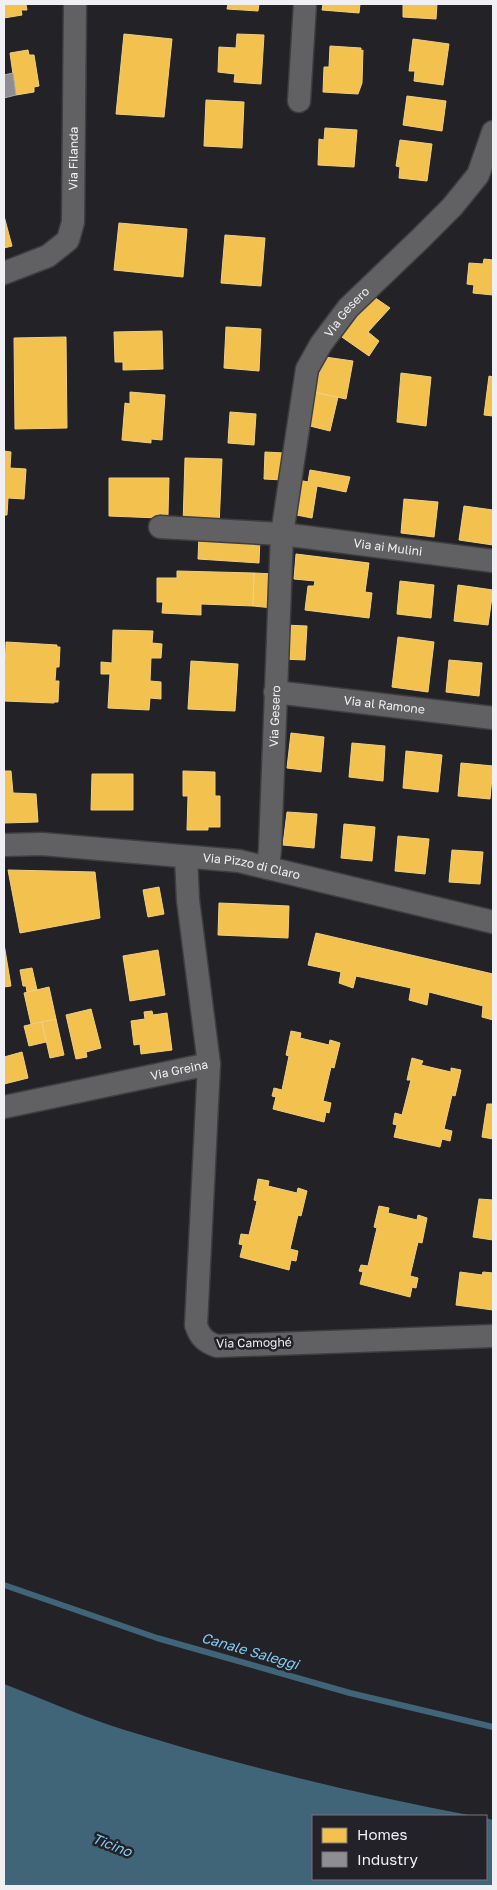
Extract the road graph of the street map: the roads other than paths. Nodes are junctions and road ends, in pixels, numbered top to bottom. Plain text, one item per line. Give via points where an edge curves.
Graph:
1 (75, 4) edge
2 (305, 4) edge
3 (299, 101) dead end
4 (493, 132) edge
5 (4, 273) edge
6 (160, 528) dead end
7 (282, 534) junction
8 (493, 561) edge
9 (275, 692) junction
10 (493, 718) edge
11 (4, 845) edge
12 (186, 857) junction
13 (268, 868) junction
14 (493, 922) edge
15 (209, 1064) junction
16 (4, 1107) edge
17 (493, 1336) edge

1 - 5 street, Via Filanda via 73,222 68,240 48,256
2 - 3 street
4 - 7 street, Via Gesero via 478,175 428,232 348,308 307,369
6 - 7 street
7 - 8 street, Via ai Mulini
7 - 9 street, Via Gesero
9 - 10 street, Via al Ramone
9 - 13 street, Via Gesero
11 - 12 street, Via Pizzo di Claro via 42,844
12 - 13 street, Via Pizzo di Claro via 239,861
12 - 15 street, Via Greina via 188,900
13 - 14 street, Via Pizzo di Claro
15 - 16 street, Via Greina
15 - 17 street, Via Camoghé via 196,1325 202,1339 217,1346

